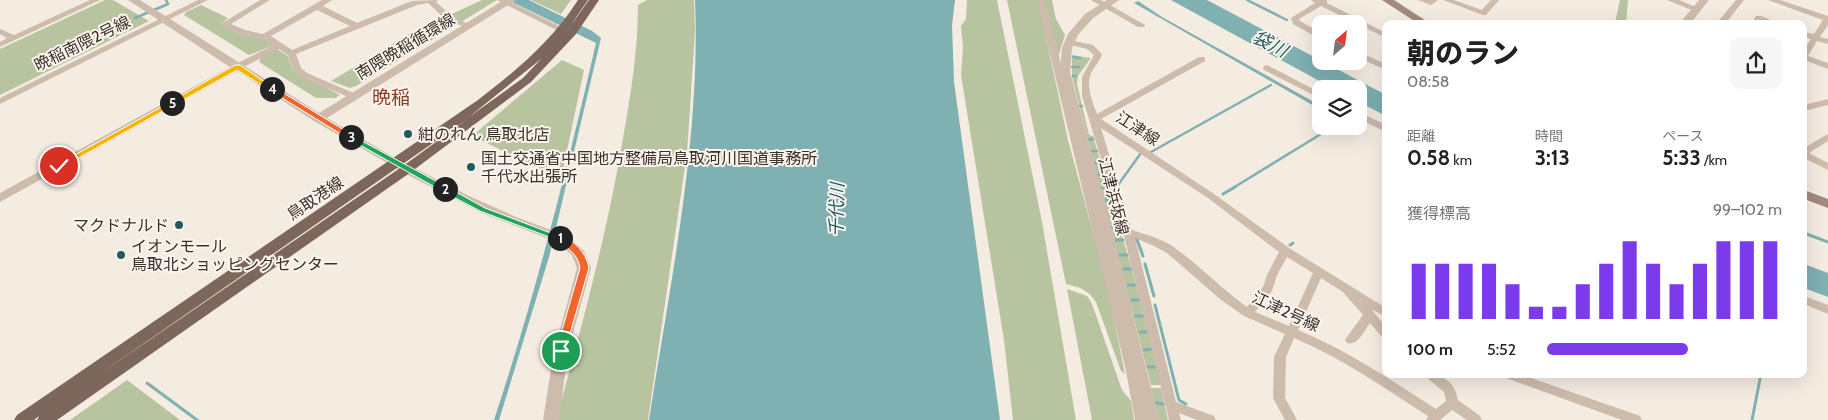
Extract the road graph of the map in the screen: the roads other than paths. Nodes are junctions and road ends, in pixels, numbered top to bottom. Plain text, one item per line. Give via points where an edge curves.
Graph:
1 (96, 0) edge
2 (133, 0) edge
3 (204, 0) edge
4 (328, 0) edge
5 (583, 0) edge
6 (594, 0) edge
7 (1041, 0) edge
8 (1388, 0) edge
9 (1422, 0) edge
10 (1434, 0) edge
11 (1447, 0) edge
12 (1495, 0) edge
13 (1671, 0) edge
14 (1704, 0) edge
15 (1740, 0) edge
16 (1772, 0) edge
17 (260, 1) edge
18 (432, 1) edge
19 (507, 1) edge
20 (1320, 1) edge
21 (1104, 2) edge
22 (318, 7) junction
23 (1696, 9) junction
24 (1828, 19) edge
25 (163, 20) junction
26 (1420, 20) edge
27 (1687, 20) edge
28 (1723, 20) edge
29 (469, 26) junction
30 (570, 26) junction
31 (1140, 26) dead end
32 (358, 27) junction
33 (0, 31) edge
34 (1312, 31) edge
35 (1382, 34) edge
36 (1807, 35) edge
37 (264, 37) junction
38 (13, 38) junction
39 (1816, 38) junction
40 (1069, 42) junction
41 (1828, 42) edge
42 (0, 45) edge
43 (279, 45) junction
44 (1807, 52) edge
45 (291, 53) junction
46 (1807, 57) edge
47 (1202, 59) dead end
48 (1368, 59) edge
49 (1382, 66) edge
50 (1828, 66) edge
51 (237, 67) junction
52 (1267, 68) dead end
53 (1312, 91) edge
54 (353, 96) junction
55 (0, 100) edge
56 (1828, 102) edge
57 (1807, 107) edge
58 (318, 118) junction
59 (1367, 119) edge
60 (1094, 120) junction
61 (1382, 127) edge
62 (1828, 137) edge
63 (1807, 151) edge
64 (1807, 155) edge
65 (402, 167) junction
66 (1828, 167) edge
67 (1807, 195) edge
68 (0, 198) edge
69 (1828, 204) edge
70 (1128, 232) junction
71 (1285, 251) junction
72 (1320, 271) junction
73 (1347, 289) junction
74 (1807, 301) edge
75 (1828, 310) edge
76 (1382, 311) edge
77 (1248, 313) junction
78 (1369, 316) junction
79 (1382, 330) edge
80 (1290, 331) junction
81 (1350, 340) dead end
82 (1382, 375) edge
83 (1387, 378) edge
84 (1435, 378) edge
85 (1517, 378) edge
86 (1452, 403) junction
87 (1172, 405) junction
88 (1610, 416) edge
89 (1433, 417) edge
90 (22, 420) edge
91 (45, 420) edge
92 (551, 420) edge
93 (1142, 420) edge
94 (1151, 420) edge
95 (1175, 420) edge
96 (1210, 420) edge
97 (1291, 420) edge
98 (1476, 420) edge
99 (1636, 420) edge

1 - 38 street
2 - 25 street
3 - 25 street, 晩稲南隈2号線
4 - 22 street
5 - 30 main road, 鳥取港線
6 - 30 main road, 鳥取港線
7 - 93 street
8 - 26 main road
9 - 10 street via 1431,3
11 - 12 street via 1483,13
13 - 23 street
14 - 23 street
15 - 28 street
16 - 24 street
17 - 37 street via 225,24
18 - 29 street via 450,19
18 - 32 street via 415,3
19 - 29 street, 南隈晩稲循環線
19 - 30 street
20 - 34 street via 1294,18
20 - 35 street
21 - 31 street
21 - 40 street, 江津浜坂線
22 - 32 street
22 - 37 street
23 - 27 street
24 - 39 street
25 - 51 street
25 - 55 street, 晩稲南隈2号線
29 - 54 street, 南隈晩稲循環線
30 - 65 main road, 鳥取港線 via 527,80
32 - 45 street
33 - 38 street
36 - 39 street
37 - 43 street
38 - 42 street
39 - 41 street
39 - 44 street
40 - 60 street via 1090,47 1098,54 1085,83
40 - 94 street, 江津浜坂線 via 1065,72
43 - 45 street
43 - 51 street
45 - 54 street via 297,69 304,75
46 - 50 street
47 - 60 street
48 - 49 street
51 - 58 street
51 - 68 street
52 - 53 street
54 - 58 street, 南隈晩稲循環線
56 - 57 street
58 - 65 street
59 - 61 street
60 - 70 street, 江津線
60 - 71 street, 江津線 via 1211,196
62 - 63 street
64 - 66 street
65 - 90 main road, 鳥取港線
65 - 91 main road, 鳥取港線
65 - 92 street via 482,210 571,245 583,258 584,268 561,351
67 - 69 main road
70 - 77 street, 江津2号線 via 1171,250
70 - 87 street, 江津線
71 - 72 street, 江津線
71 - 77 street via 1268,288
72 - 73 street, 江津線
72 - 80 street
73 - 76 street
73 - 78 street, 江津線
74 - 75 street
77 - 80 street, 江津2号線
78 - 79 street, 江津線
78 - 81 street
80 - 82 street, 江津2号線
80 - 97 street via 1280,358 1279,398
83 - 89 street, 江津2号線
84 - 86 street via 1450,390
85 - 88 street
86 - 89 street
86 - 98 street
87 - 95 street, 江津線
87 - 96 street
88 - 99 street

